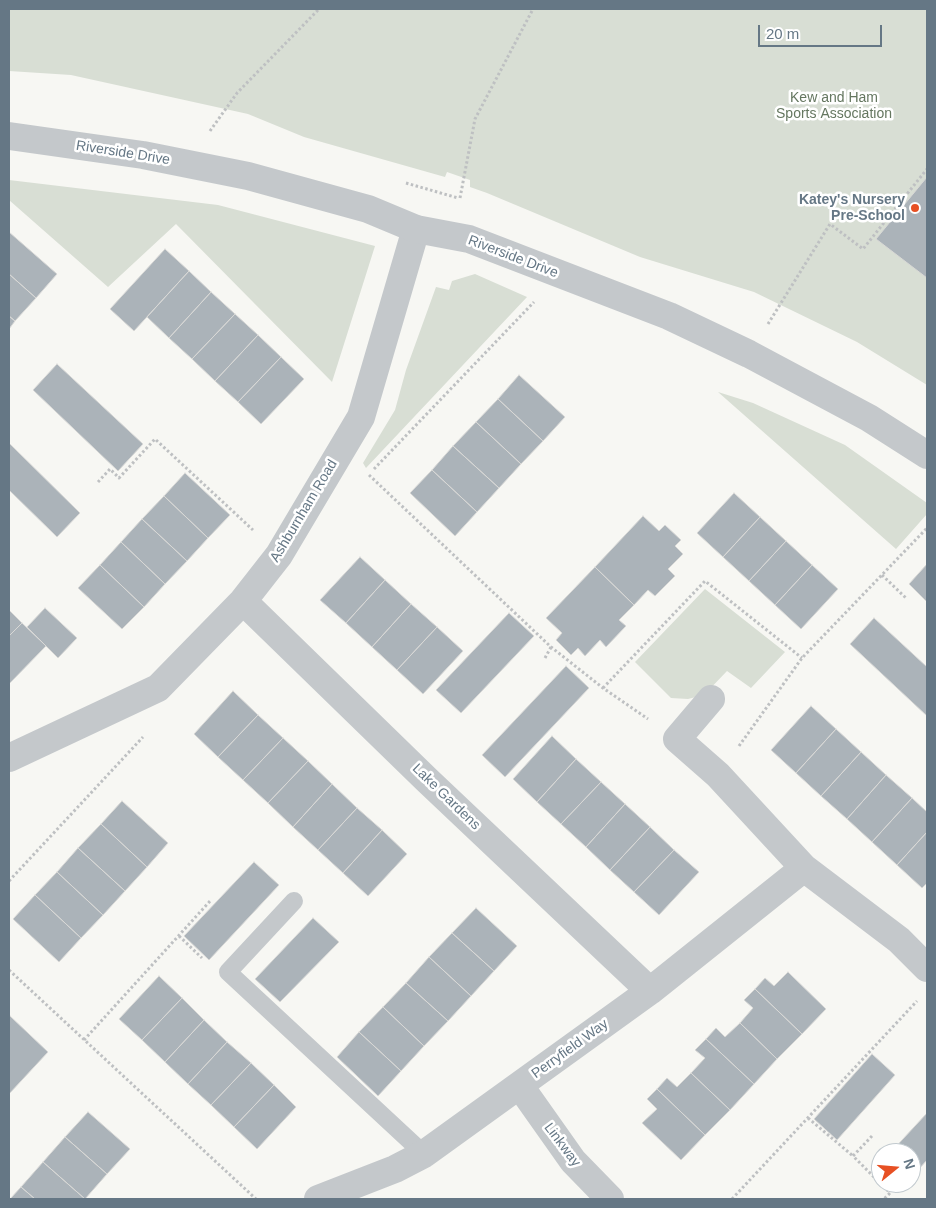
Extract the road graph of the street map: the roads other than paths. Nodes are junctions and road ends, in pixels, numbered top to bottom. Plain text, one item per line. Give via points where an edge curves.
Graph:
1 (9, 136) edge
2 (416, 229) junction
3 (927, 456) edge
4 (243, 601) junction
5 (711, 699) dead end
6 (9, 758) edge
7 (804, 868) junction
8 (294, 901) dead end
9 (927, 968) edge
10 (650, 991) junction
11 (520, 1086) junction
12 (424, 1154) junction
13 (318, 1199) edge
14 (610, 1199) edge

1 - 2 street, Riverside Drive via 143,155 248,176 368,208
2 - 3 street, Riverside Drive via 469,239 669,316 869,418
2 - 4 street, Ashburnham Road via 361,417 279,555
4 - 6 street, Ashburnham Road via 158,688
4 - 10 street, Lake Gardens
5 - 7 street via 677,739 718,775
7 - 9 street via 899,940
7 - 10 street, Perryfield Way
8 - 12 lane via 228,972
10 - 11 street, Perryfield Way
11 - 12 street, Perryfield Way
11 - 14 street, Linkway via 573,1161
12 - 13 street, Perryfield Way

